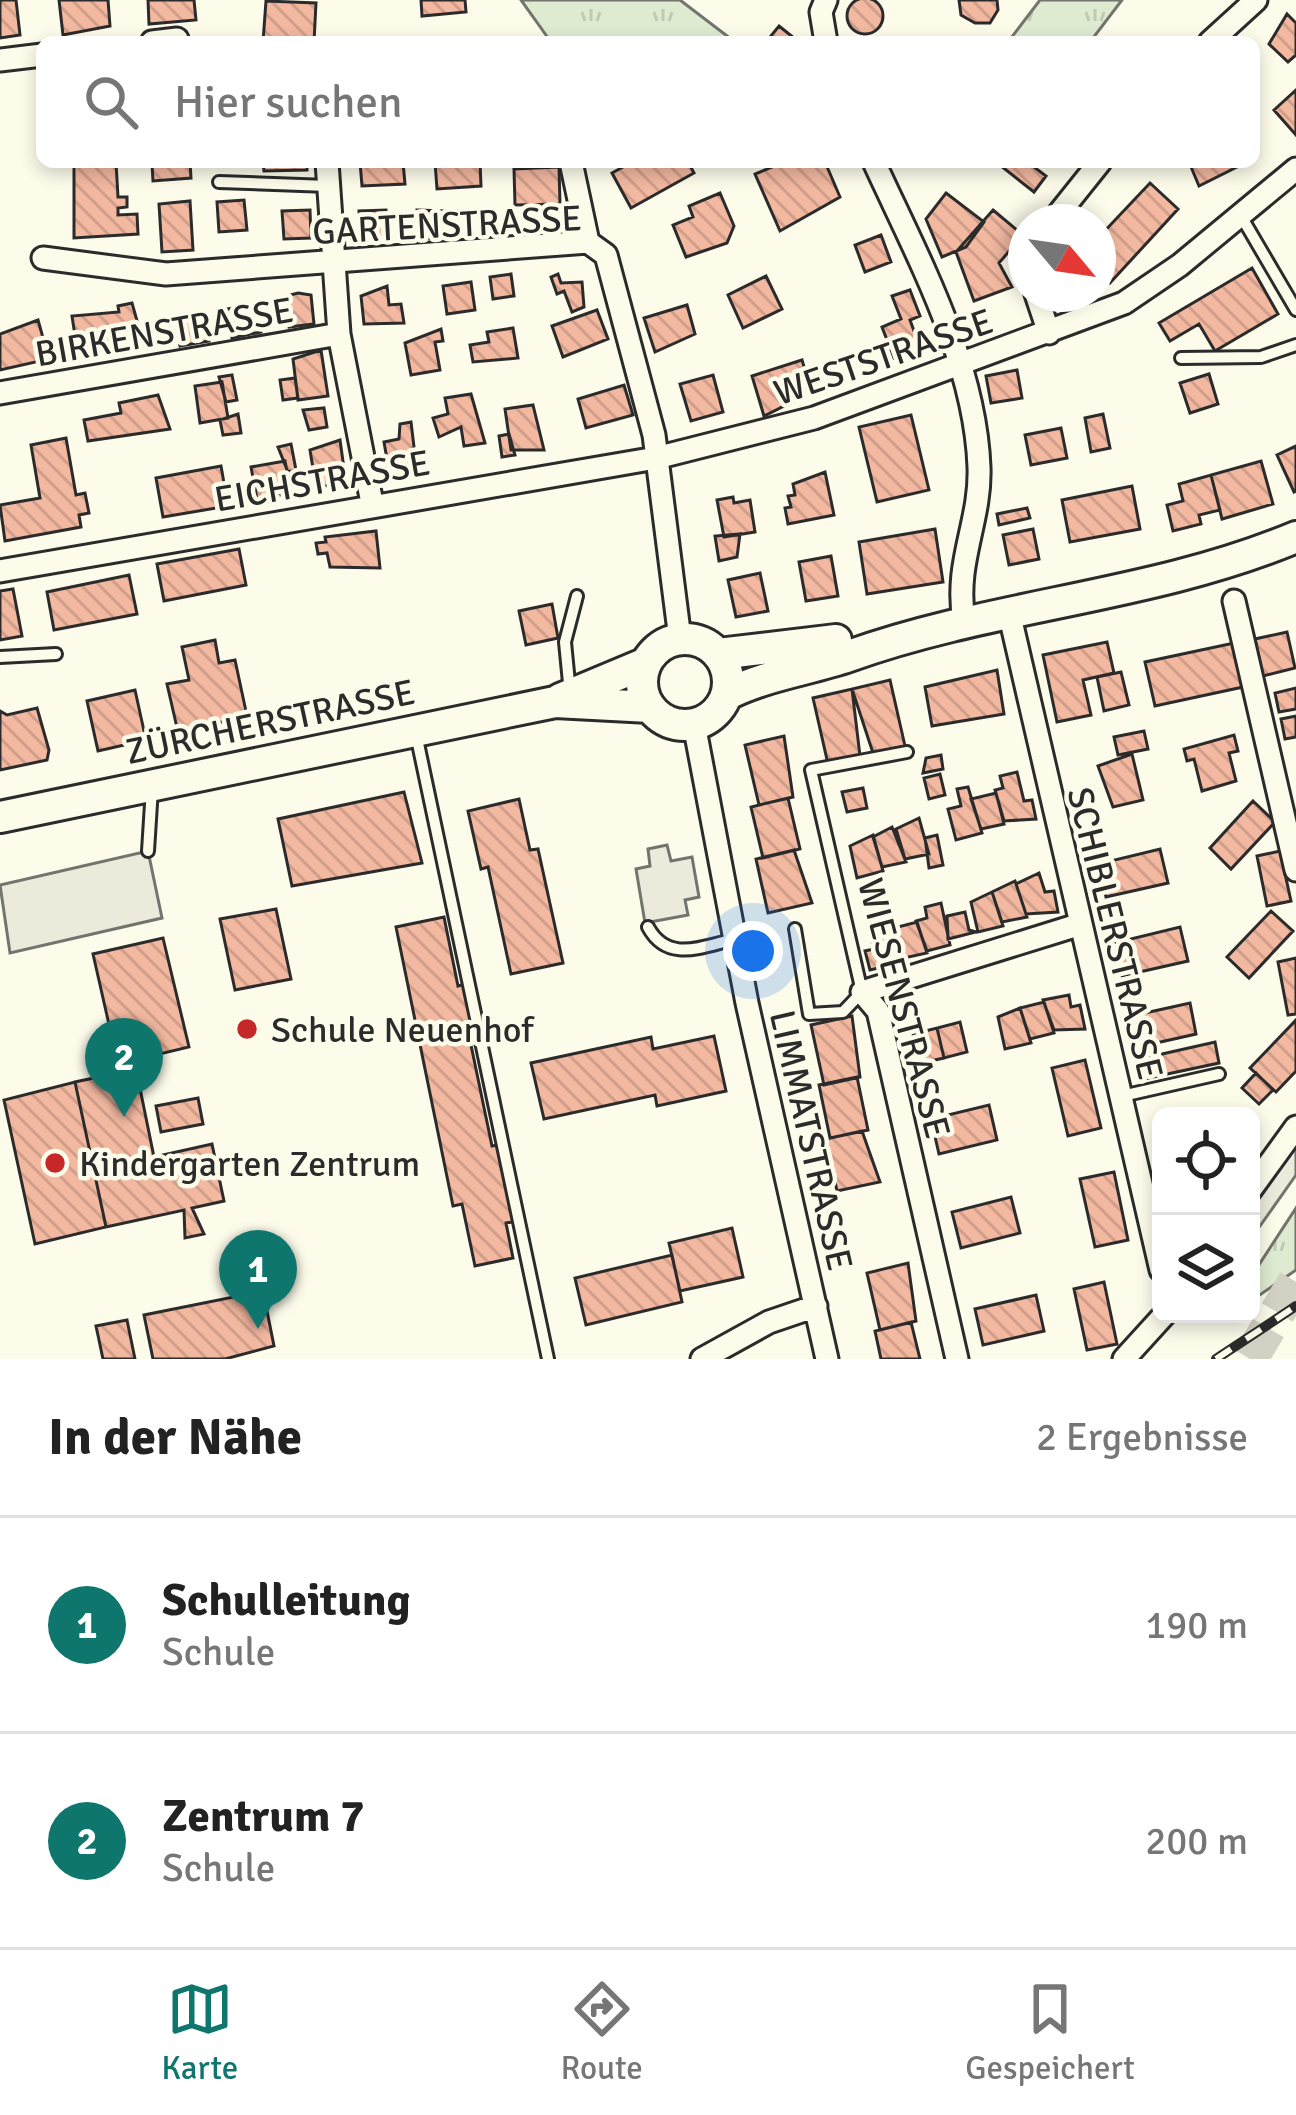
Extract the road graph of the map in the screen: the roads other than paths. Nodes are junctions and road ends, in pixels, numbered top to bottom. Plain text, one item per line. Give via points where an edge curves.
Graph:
1 (826, 0) edge
2 (1256, 0) edge
3 (825, 36) edge
4 (1217, 36) edge
5 (36, 56) edge
6 (0, 60) edge
7 (327, 168) edge
8 (573, 168) edge
9 (876, 168) edge
10 (1095, 168) edge
11 (1296, 169) edge
12 (219, 182) dead end
13 (328, 186) junction
14 (1066, 204) edge
15 (1241, 216) junction
16 (598, 241) junction
17 (43, 258) dead end
18 (333, 263) junction
19 (1296, 310) edge
20 (1042, 312) edge
21 (1049, 333) junction
22 (339, 334) junction
23 (1296, 345) edge
24 (1180, 358) dead end
25 (959, 367) junction
26 (0, 393) edge
27 (656, 458) junction
28 (372, 503) junction
29 (1296, 537) edge
30 (0, 571) edge
31 (577, 596) dead end
32 (1234, 601) dead end
33 (1009, 612) junction
34 (964, 621) junction
35 (680, 639) junction
36 (884, 640) junction
37 (56, 654) dead end
38 (718, 654) junction
39 (0, 658) edge
40 (646, 663) junction
41 (725, 695) junction
42 (563, 698) junction
43 (650, 707) junction
44 (694, 724) junction
45 (416, 731) junction
46 (907, 752) dead end
47 (152, 785) junction
48 (0, 817) edge
49 (148, 851) dead end
50 (1296, 870) edge
51 (1081, 924) junction
52 (648, 927) dead end
53 (795, 929) dead end
54 (736, 939) junction
55 (862, 992) junction
56 (1219, 1074) dead end
57 (1122, 1096) junction
58 (1296, 1127) edge
59 (1260, 1177) edge
60 (1152, 1230) edge
61 (816, 1306) junction
62 (1157, 1323) edge
63 (548, 1359) edge
64 (702, 1359) edge
65 (827, 1359) edge
66 (957, 1359) edge
67 (1124, 1359) edge

1 - 3 street
2 - 4 street
5 - 6 street
7 - 13 street
8 - 16 street
9 - 25 street
10 - 14 street
11 - 15 street, WESTSTRASSE
12 - 13 lane
13 - 18 street
15 - 19 lane
15 - 21 street, WESTSTRASSE via 1124,303
16 - 18 street, GARTENSTRASSE
16 - 27 street, GARTENSTRASSE
17 - 18 street, GARTENSTRASSE via 166,274
18 - 22 street
20 - 21 street
21 - 25 street, WESTSTRASSE
22 - 26 street, BIRKENSTRASSE
22 - 28 street
23 - 24 lane via 1261,357
25 - 27 street, WESTSTRASSE via 814,418
25 - 34 street via 979,476 960,562
27 - 28 street, EICHSTRASSE
27 - 35 street, GARTENSTRASSE
28 - 30 street, EICHSTRASSE
29 - 33 main road via 1227,562
31 - 42 lane
32 - 50 street
33 - 34 main road
33 - 51 street, SCHIBLERSTRASSE
34 - 36 main road
35 - 38 main road
35 - 40 main road
36 - 38 main road
36 - 41 main road
37 - 39 lane
38 - 41 main road
40 - 42 main road, ZÜRCHERSTRASSE
40 - 43 main road via 641,684
41 - 44 main road
42 - 43 main road, ZÜRCHERSTRASSE
42 - 45 main road, ZÜRCHERSTRASSE
43 - 44 main road via 670,722
44 - 54 street, LIMMATSTRASSE
45 - 47 main road, ZÜRCHERSTRASSE
45 - 63 lane
46 - 55 lane, WIESENSTRASSE via 811,770
47 - 48 main road, ZÜRCHERSTRASSE
47 - 49 lane
51 - 55 street
51 - 57 street, SCHIBLERSTRASSE
52 - 54 lane via 679,952
53 - 55 lane via 808,1014 843,1012
54 - 61 street, LIMMATSTRASSE
55 - 66 street, WIESENSTRASSE via 878,1011
56 - 57 lane
57 - 60 street, SCHIBLERSTRASSE
58 - 59 street
61 - 64 street
61 - 65 street, LIMMATSTRASSE
62 - 67 street

